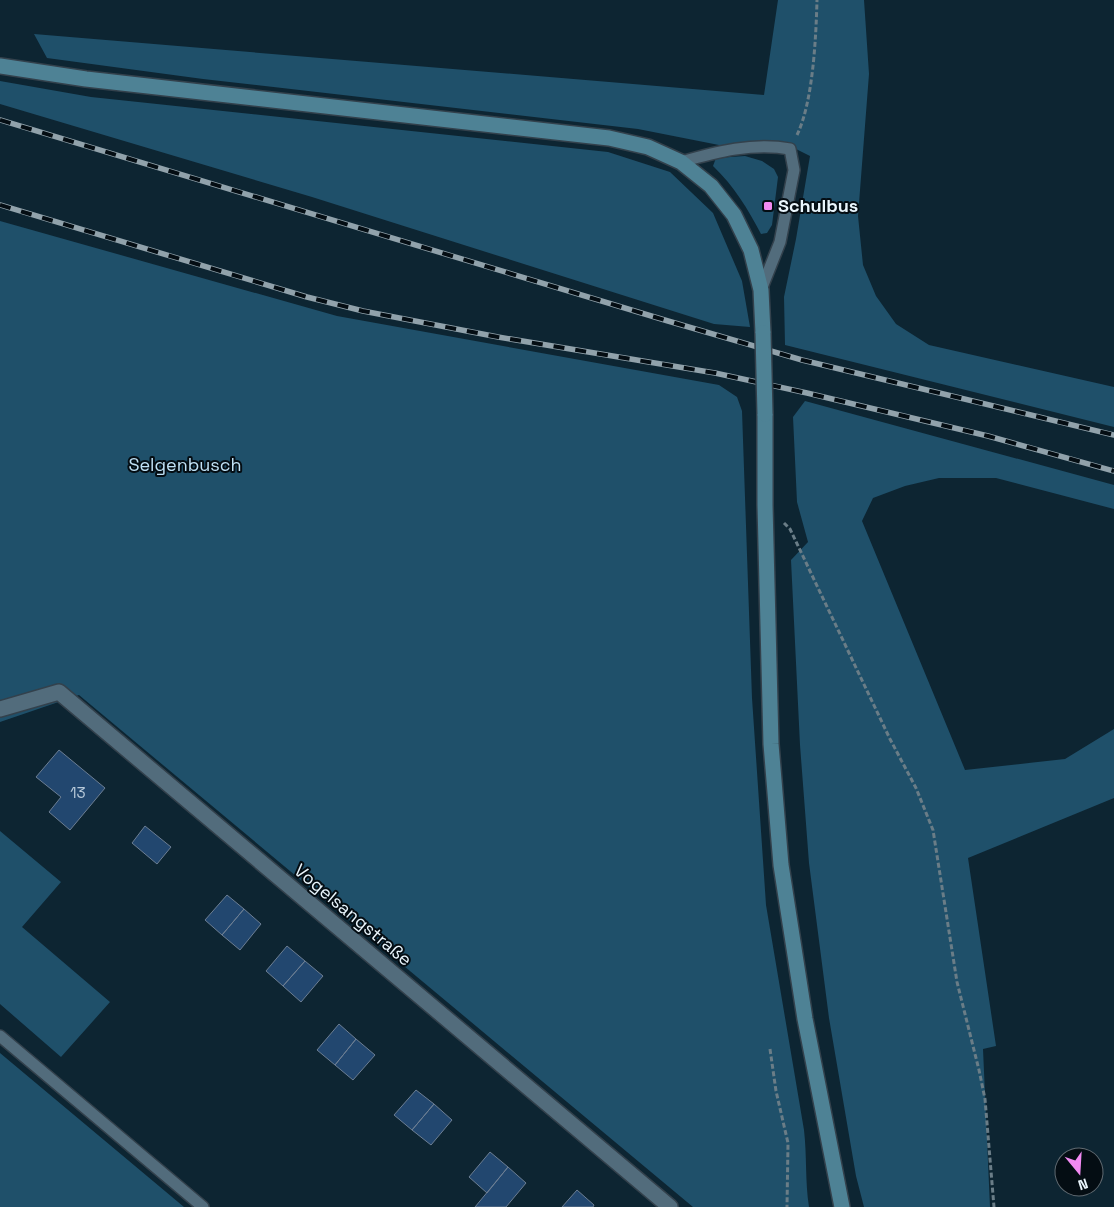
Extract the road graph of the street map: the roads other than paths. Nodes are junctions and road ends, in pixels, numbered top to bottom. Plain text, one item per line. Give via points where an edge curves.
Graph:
1 (0, 66) edge
2 (681, 162) junction
3 (761, 290) junction
4 (0, 709) edge
5 (0, 1036) edge
6 (203, 1207) edge
7 (670, 1207) edge
8 (842, 1207) edge

1 - 2 main road via 86,79 609,138 648,147
2 - 3 main road via 711,186 734,215 751,250
2 - 3 lane via 719,151 774,146 790,149 794,170 780,242
3 - 8 main road, bridge via 771,744 781,865 805,1019
4 - 7 street, Vogelsangstraße via 58,692
5 - 6 lane

